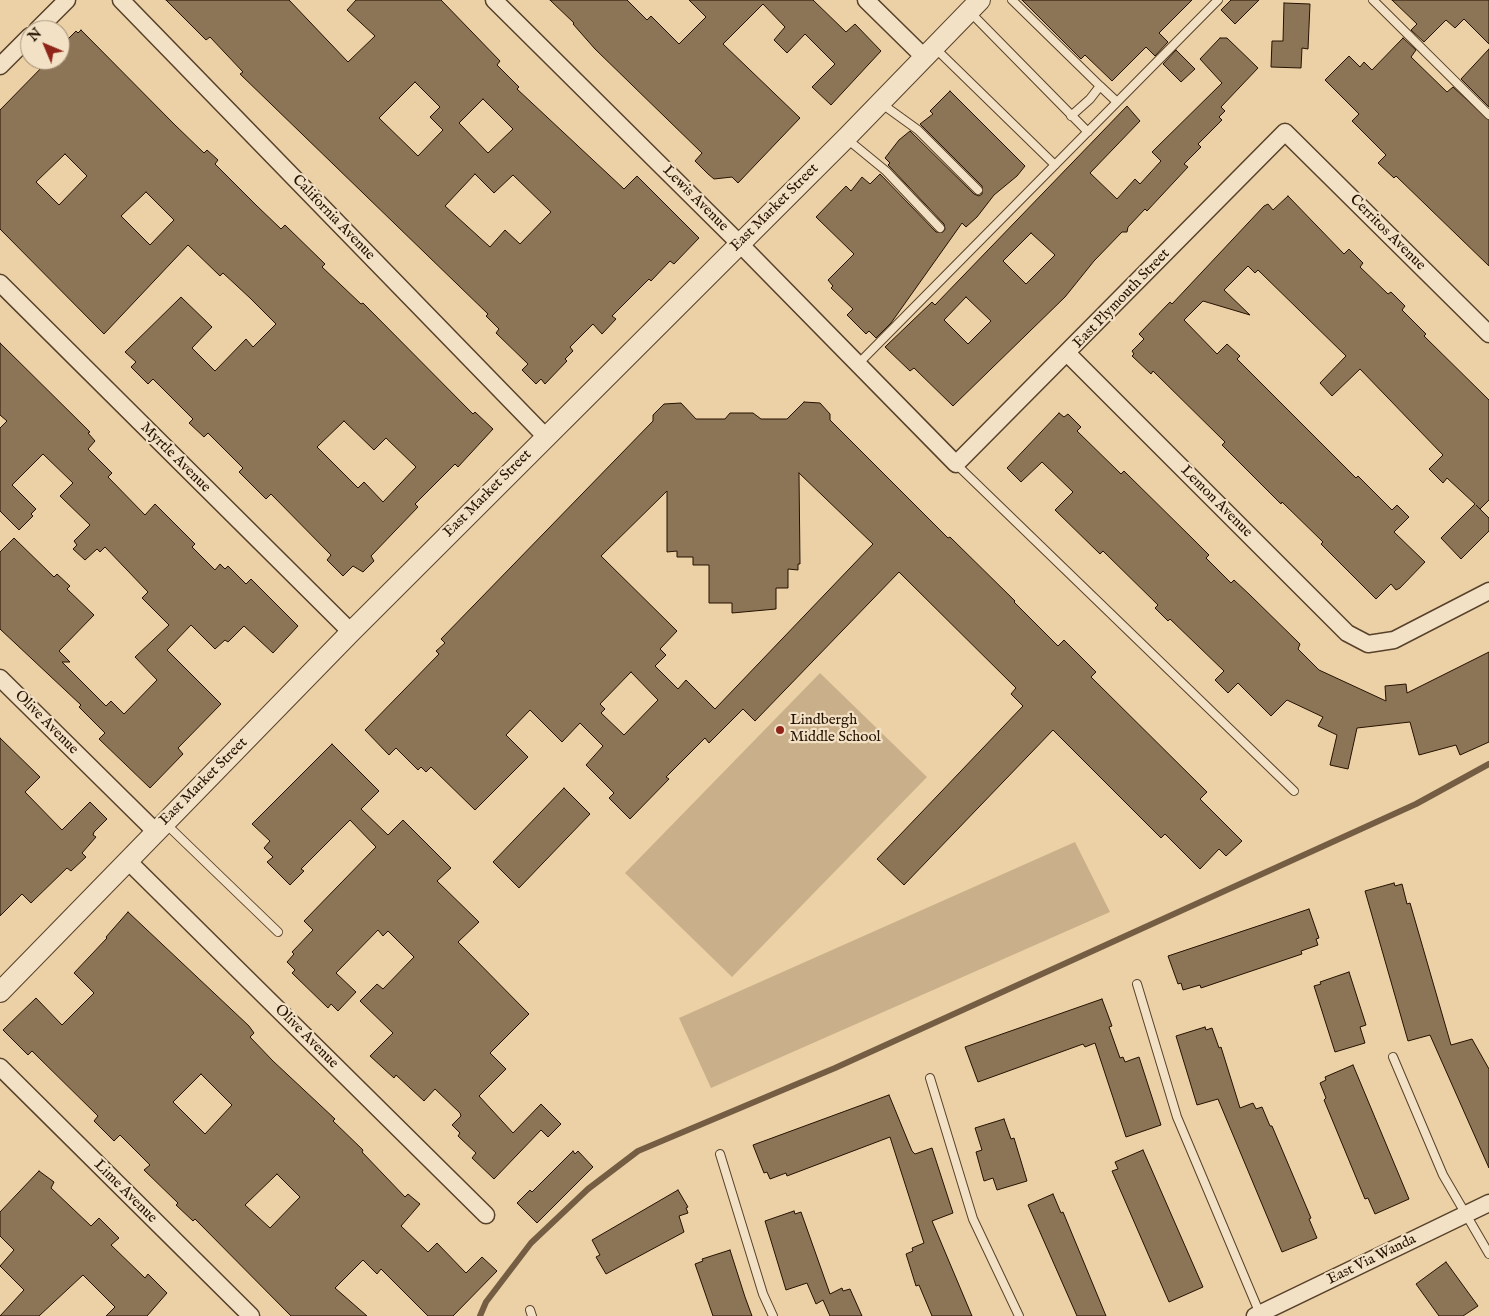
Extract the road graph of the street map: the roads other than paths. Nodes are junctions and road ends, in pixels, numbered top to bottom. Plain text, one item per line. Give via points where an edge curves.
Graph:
1 (67, 0) edge
2 (121, 0) edge
3 (494, 0) edge
4 (866, 0) edge
5 (1012, 0) edge
6 (1218, 0) edge
7 (1372, 0) edge
8 (975, 6) edge
9 (46, 20) edge
10 (20, 46) edge
11 (929, 52) junction
12 (0, 66) edge
13 (1100, 86) junction
14 (1117, 102) junction
15 (880, 103) junction
16 (1489, 115) edge
17 (1071, 116) junction
18 (1088, 132) junction
19 (1285, 132) joint
20 (846, 138) junction
21 (1055, 165) junction
22 (978, 190) dead end
23 (940, 228) dead end
24 (739, 243) junction
25 (0, 283) edge
26 (1489, 334) edge
27 (1068, 354) junction
28 (858, 364) junction
29 (545, 436) junction
30 (956, 464) junction
31 (1489, 591) edge
32 (351, 632) junction
33 (0, 678) edge
34 (1294, 791) dead end
35 (160, 827) junction
36 (127, 860) junction
37 (278, 932) dead end
38 (1137, 984) dead end
39 (0, 992) edge
40 (1393, 1057) dead end
41 (0, 1067) edge
42 (930, 1078) dead end
43 (720, 1154) dead end
44 (1489, 1204) edge
45 (486, 1215) dead end
46 (1465, 1216) junction
47 (1489, 1254) edge
48 (1259, 1315) edge
49 (251, 1316) edge
50 (773, 1316) edge
51 (1018, 1316) edge

1 - 9 street
2 - 29 street, California Avenue
3 - 24 street, Lewis Avenue
4 - 11 street
5 - 13 lane
6 - 14 lane
7 - 16 lane
8 - 11 street, East Market Street
8 - 17 lane
10 - 12 street
11 - 15 street, East Market Street
11 - 21 lane
13 - 14 lane
13 - 17 lane
14 - 18 lane
15 - 20 street, East Market Street
15 - 22 lane via 918,130
17 - 18 lane
18 - 21 lane
19 - 26 street, Cerritos Avenue
19 - 27 street, East Plymouth Street
20 - 23 lane via 886,172
20 - 24 street, East Market Street
21 - 28 lane
24 - 28 street, Lewis Avenue
24 - 29 street, East Market Street
25 - 32 street, Myrtle Avenue
27 - 30 street, East Plymouth Street
27 - 31 street, Lemon Avenue via 1348,633 1368,644 1394,640
28 - 30 street, Lewis Avenue
29 - 32 street, East Market Street
30 - 34 lane
32 - 35 street, East Market Street
33 - 35 street, Olive Avenue
35 - 36 street, East Market Street
35 - 37 lane
36 - 39 street, East Market Street
36 - 45 street, Olive Avenue
38 - 48 lane via 1177,1116
40 - 46 lane via 1443,1176
41 - 49 street, Lime Avenue
42 - 51 lane via 973,1218
43 - 50 lane via 763,1294
44 - 46 street, East Via Wanda
46 - 47 lane
46 - 48 street, East Via Wanda

